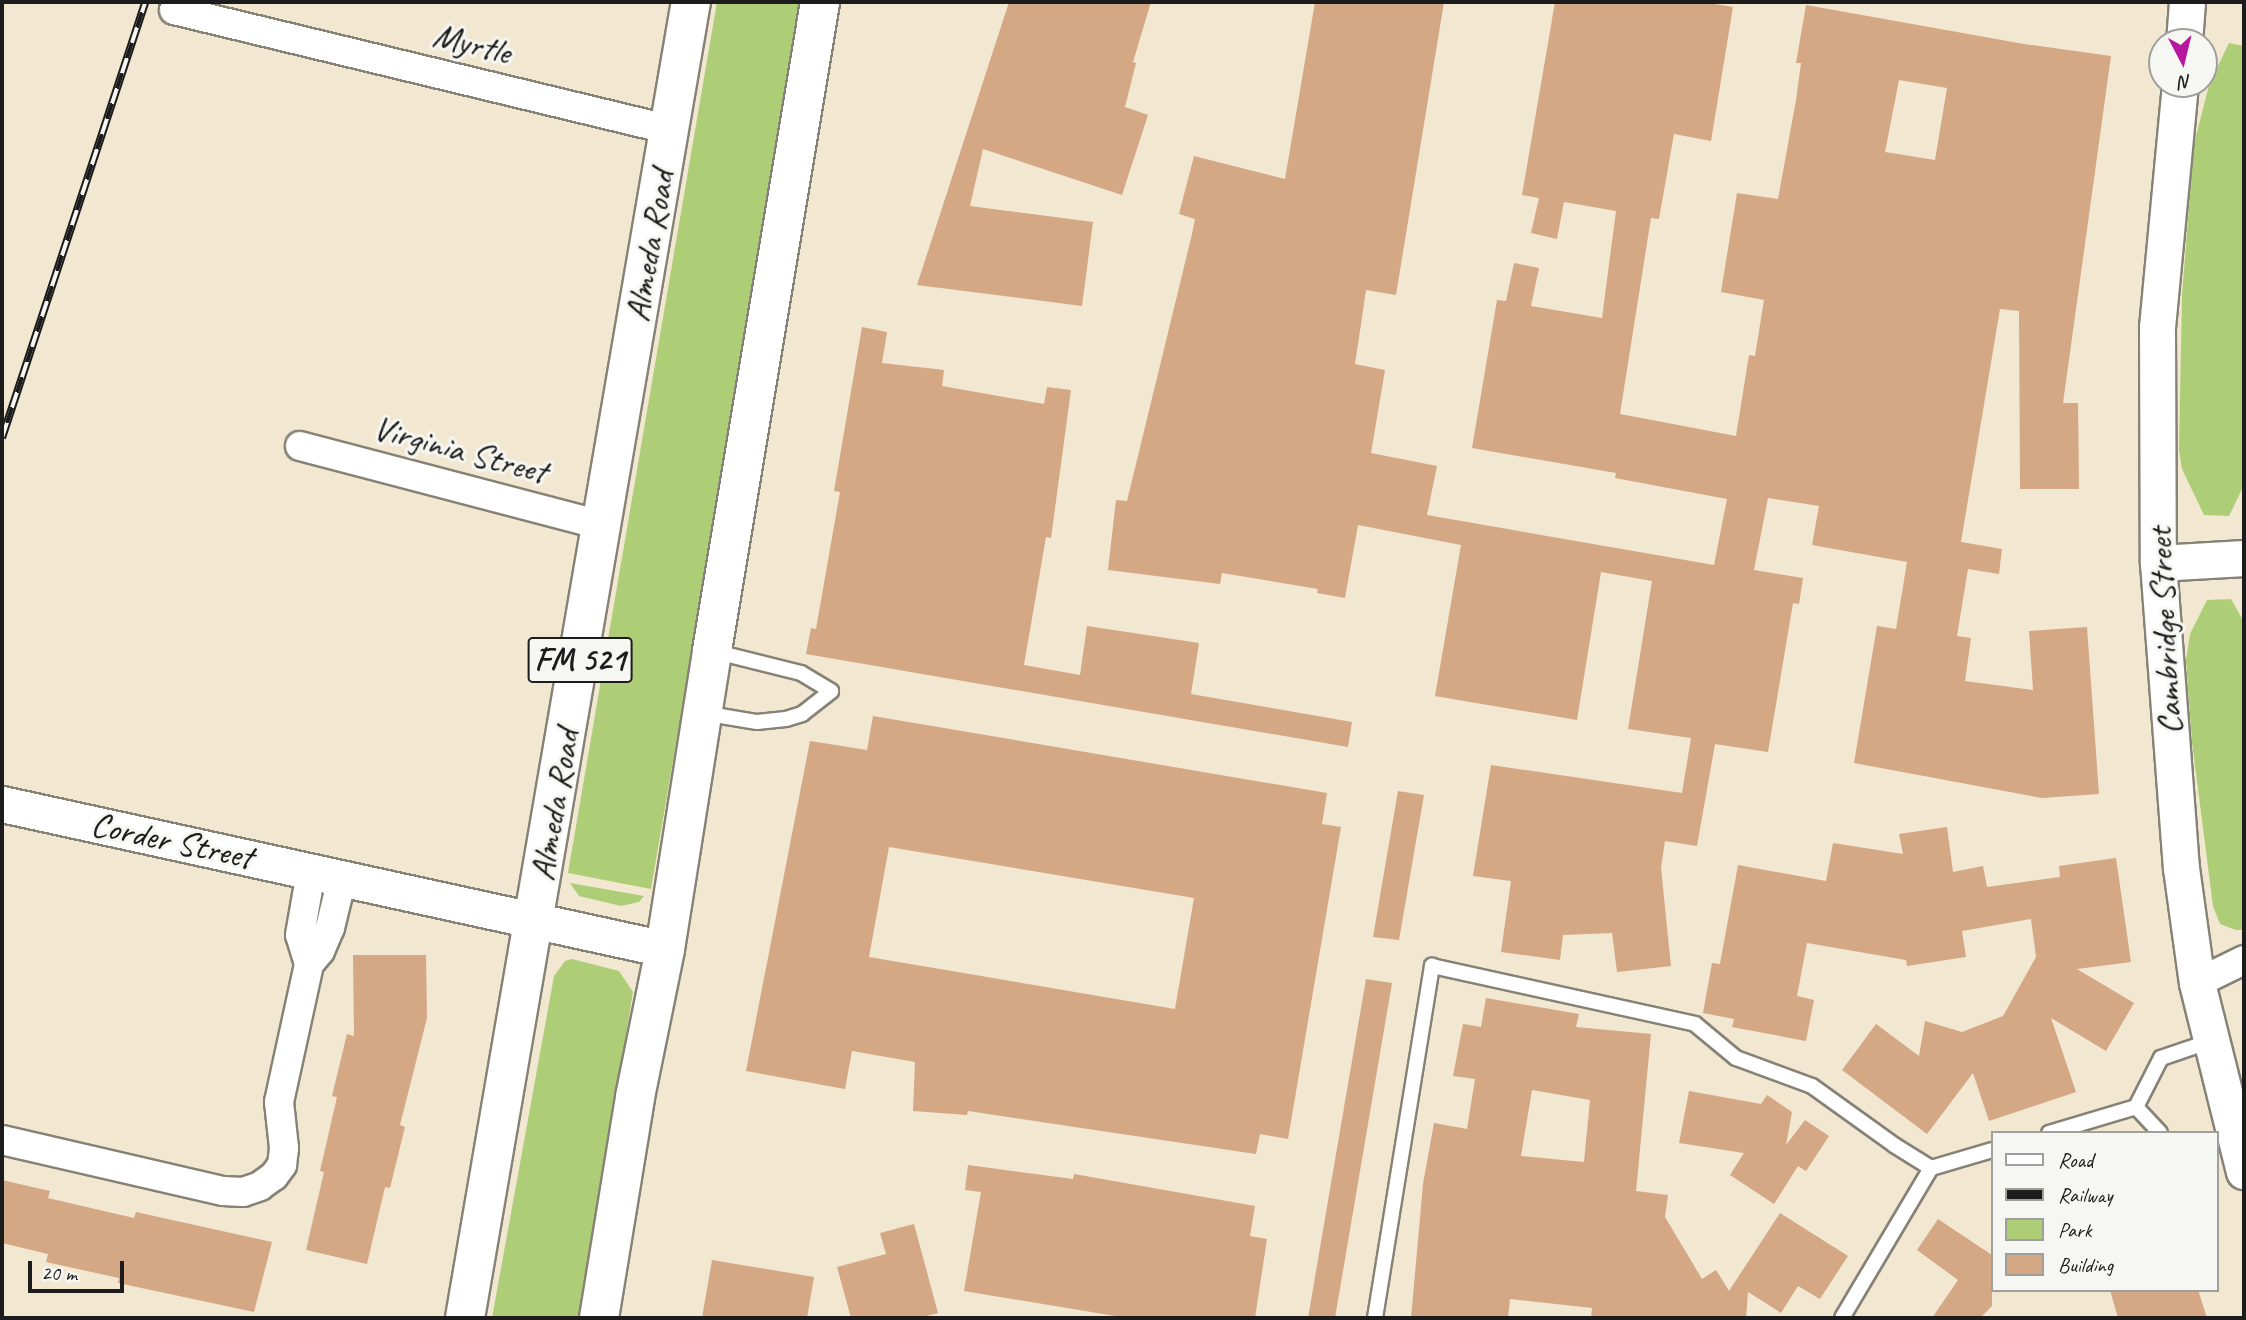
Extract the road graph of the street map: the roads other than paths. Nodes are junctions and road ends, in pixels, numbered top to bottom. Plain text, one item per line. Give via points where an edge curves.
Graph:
1 (691, 2) edge
2 (820, 2) edge
3 (2188, 2) edge
4 (174, 10) dead end
5 (2185, 28) edge
6 (2179, 98) edge
7 (671, 130) junction
8 (300, 446) dead end
9 (602, 525) junction
10 (2244, 558) edge
11 (2158, 563) junction
12 (712, 651) junction
13 (703, 713) junction
14 (2, 804) edge
15 (326, 875) junction
16 (536, 922) junction
17 (666, 949) junction
18 (2244, 960) edge
19 (309, 964) junction
20 (2197, 983) junction
21 (2244, 984) edge
22 (2211, 1041) junction
23 (2136, 1107) junction
24 (2056, 1131) edge
25 (2158, 1131) edge
26 (2, 1140) edge
27 (1990, 1151) edge
28 (2237, 1159) edge
29 (1930, 1168) junction
30 (465, 1318) edge
31 (599, 1318) edge
32 (1375, 1318) edge
33 (1842, 1318) edge

1 - 7 main road, Almeda Road / FM 521
2 - 12 main road
3 - 5 street
4 - 7 street, Myrtle
6 - 11 street, Cambridge Street via 2157,327
7 - 9 main road, Almeda Road / FM 521
8 - 9 street, Virginia Street
9 - 16 main road, Almeda Road / FM 521
10 - 11 street
11 - 20 street, Cambridge Street via 2181,868
12 - 13 main road
12 - 13 lane via 801,673 831,691 802,714 786,719 757,722
13 - 17 main road
14 - 15 street, Corder Street
15 - 16 street, Corder Street
15 - 19 street via 330,928
15 - 19 street via 300,935
16 - 17 street, Corder Street
16 - 30 main road, Almeda Road / FM 521
17 - 31 main road via 635,1097
18 - 20 street
19 - 26 street via 279,1102 282,1165 260,1186 243,1192 223,1191
20 - 21 street
20 - 22 street, Cambridge Street
22 - 23 lane via 2161,1058
22 - 28 street, Cambridge Street
23 - 24 lane
23 - 25 lane
27 - 29 lane
29 - 32 lane via 1812,1086 1736,1058 1695,1024 1432,966
29 - 33 lane

